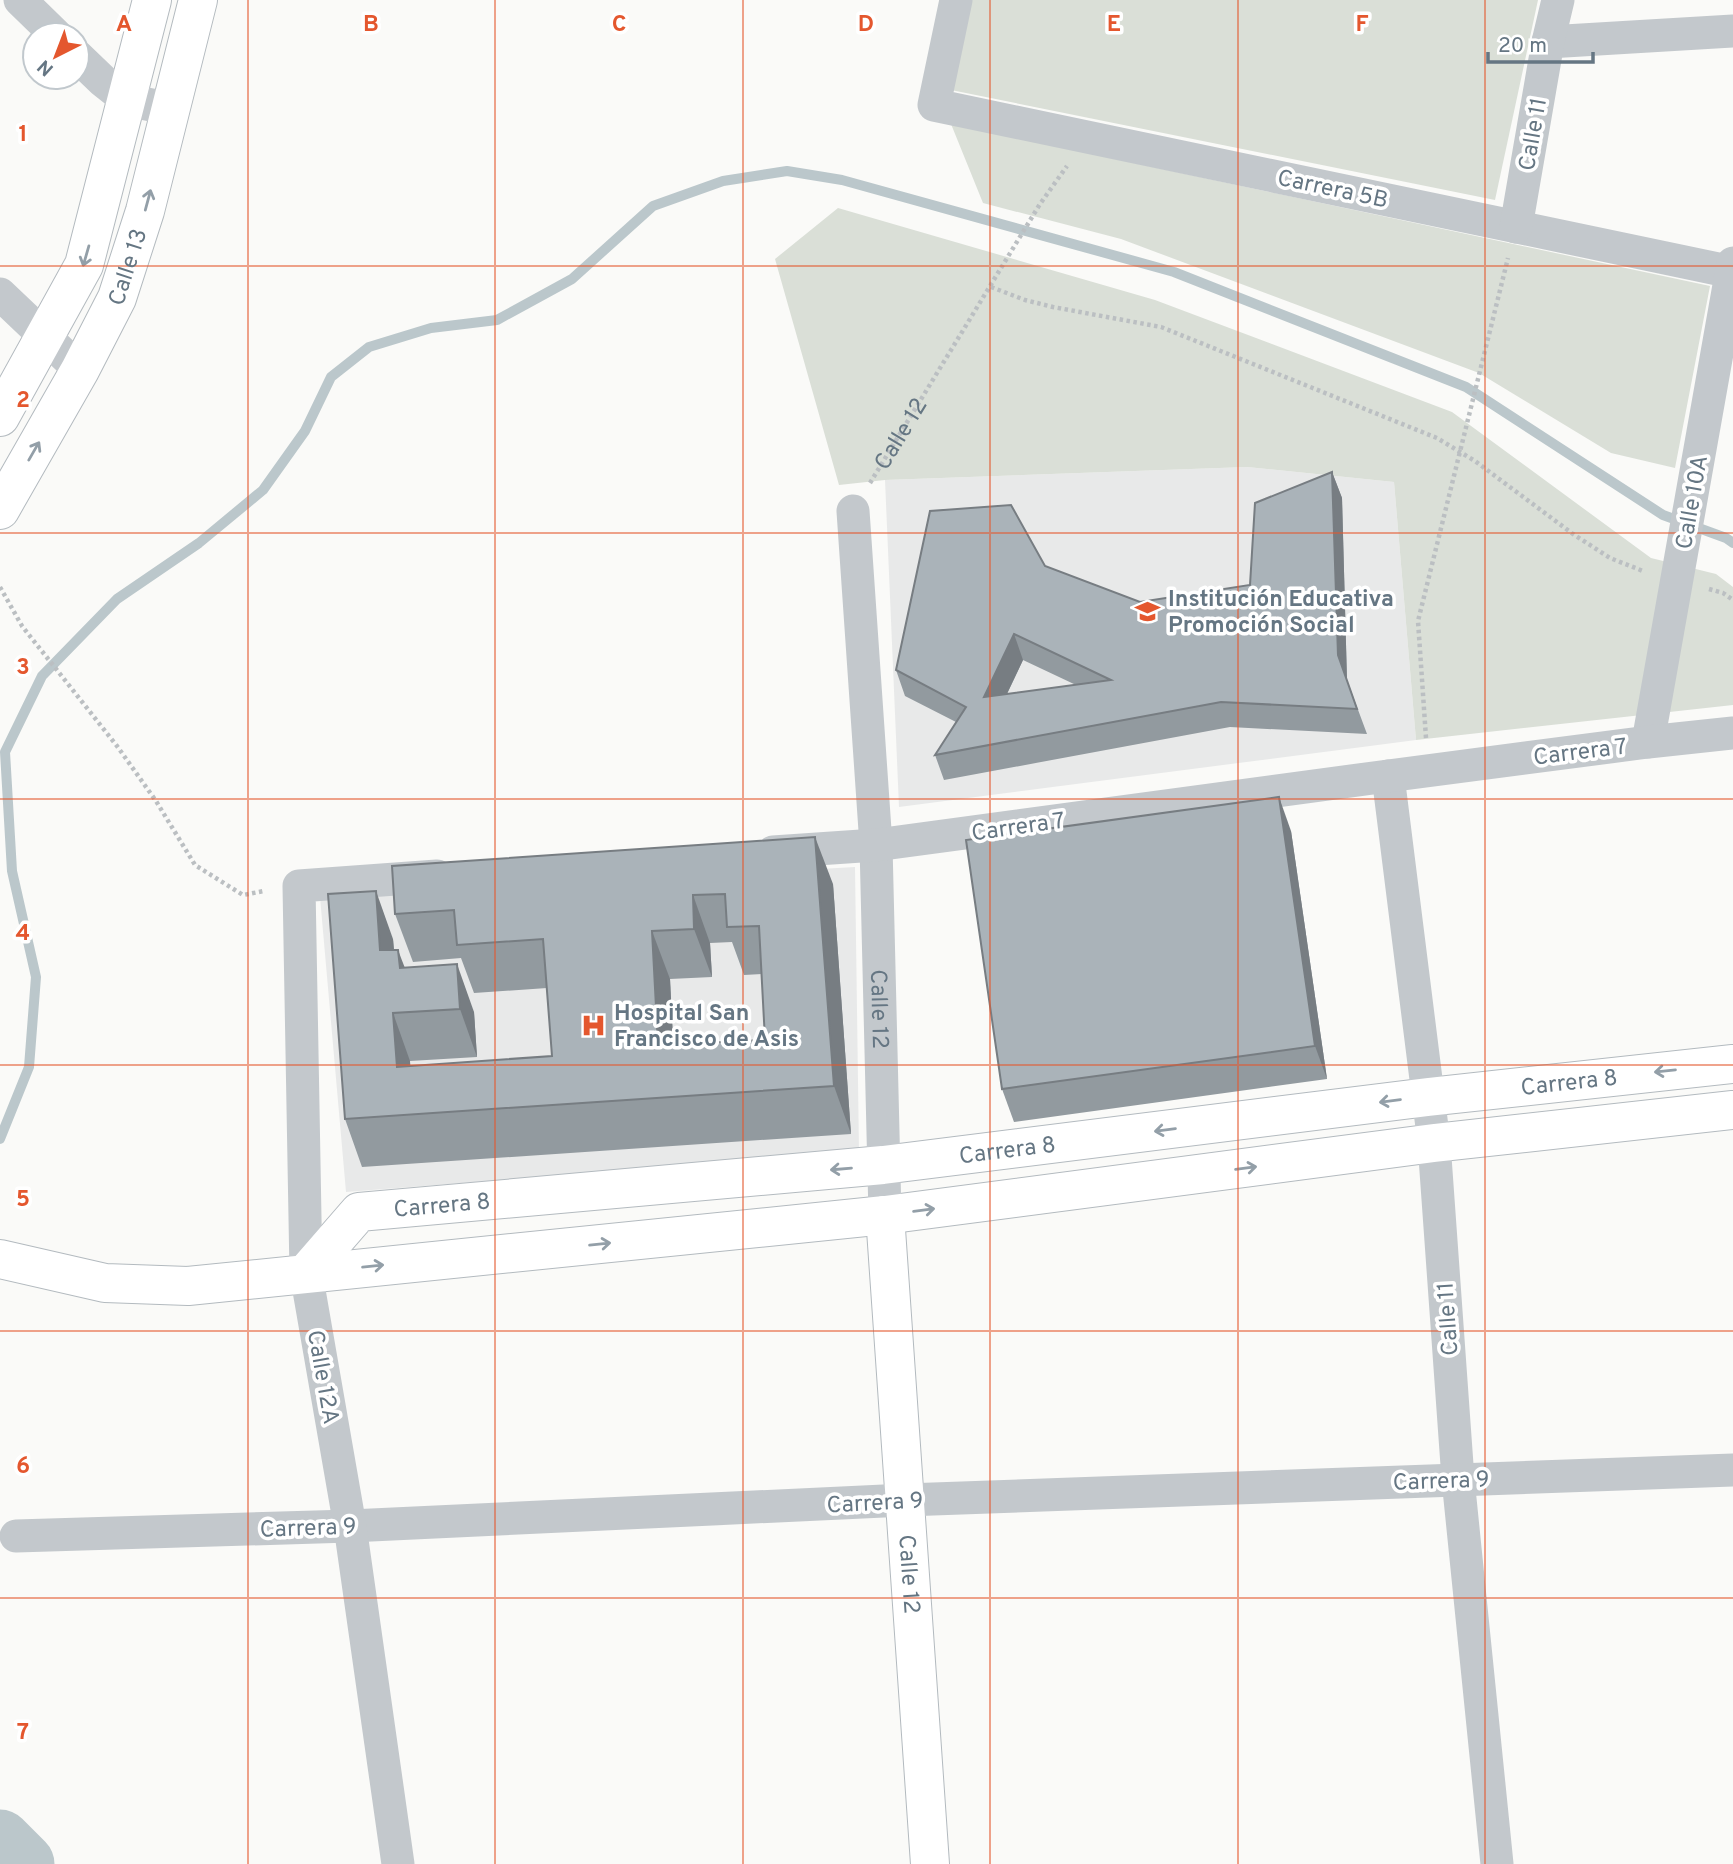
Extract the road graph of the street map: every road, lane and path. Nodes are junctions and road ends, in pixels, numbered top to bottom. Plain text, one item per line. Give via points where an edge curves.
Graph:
1 (20, 0) edge
2 (152, 0) edge
3 (198, 0) edge
4 (956, 0) edge
5 (1558, 0) edge
6 (42, 21) edge
7 (1733, 31) edge
8 (1548, 42) junction
9 (91, 69) edge
10 (127, 100) junction
11 (171, 109) junction
12 (1040, 204) dead end
13 (1516, 227) junction
14 (1732, 267) edge
15 (990, 287) junction
16 (0, 294) edge
17 (45, 337) junction
18 (80, 370) junction
19 (0, 417) edge
20 (1460, 452) junction
21 (0, 510) edge
22 (853, 511) joint
23 (1678, 575) junction
24 (0, 587) edge
25 (1733, 600) edge
26 (1733, 733) edge
27 (1426, 740) dead end
28 (1648, 742) junction
29 (1388, 776) junction
30 (876, 845) junction
31 (739, 855) edge
32 (464, 874) edge
33 (299, 886) junction
34 (1733, 1064) edge
35 (1428, 1097) junction
36 (1733, 1110) edge
37 (1434, 1143) junction
38 (883, 1165) junction
39 (885, 1215) junction
40 (1, 1259) edge
41 (306, 1273) junction
42 (1733, 1469) edge
43 (1458, 1479) junction
44 (905, 1500) junction
45 (351, 1526) junction
46 (16, 1536) dead end
47 (398, 1864) edge
48 (930, 1864) edge
49 (1497, 1864) edge

1 - 6 street
2 - 10 main road, Calle 13
3 - 11 main road, Calle 13
4 - 13 street, Carrera 5B via 934,105
5 - 8 street, Calle 11
7 - 8 street
8 - 13 street, Calle 11
9 - 10 street
10 - 11 street
10 -> 17 main road, Calle 13 via 83,265
18 -> 11 main road, Calle 13 via 117,298
12 - 15 path, Calle 12
13 - 14 street, Carrera 5B
13 - 20 path
14 - 23 street, Calle 10A
15 - 20 path via 1053,307 1161,327 1437,438
15 - 22 path, Calle 12
16 - 17 street
17 - 18 street
17 - 19 main road, Calle 13
21 -> 18 main road, Calle 13
20 - 23 path via 1610,558 1654,576
20 - 27 path via 1418,621
22 - 30 street, Calle 12
23 - 25 path
23 - 28 street, Calle 10A
24 - 33 path via 22,626 156,801 195,865 243,895
26 - 28 street, Carrera 7
28 - 29 street, Carrera 7
29 - 30 street, Carrera 7
29 - 35 street, Calle 11
30 - 31 street, Carrera 7
30 - 38 street, Calle 12
32 - 33 street
33 - 41 street, Calle 12A
34 -> 35 main road, Carrera 8
35 - 37 street, Calle 11
35 -> 38 main road, Carrera 8
36 - 37 main road, Carrera 8
39 -> 37 main road, Carrera 8
37 - 43 street, Calle 11
38 - 39 street, Calle 12
38 -> 41 main road, Carrera 8 via 359,1212
41 -> 39 main road, Carrera 8
39 - 44 main road, Calle 12
40 - 41 main road, Carrera 8 via 105,1283 188,1286
41 - 45 street, Calle 12A
42 - 43 street, Carrera 9
43 - 44 street, Carrera 9
43 - 49 street, Calle 11
44 - 45 street, Carrera 9
44 - 48 main road, Calle 12
45 - 46 street, Carrera 9
45 - 47 street, Calle 12A

